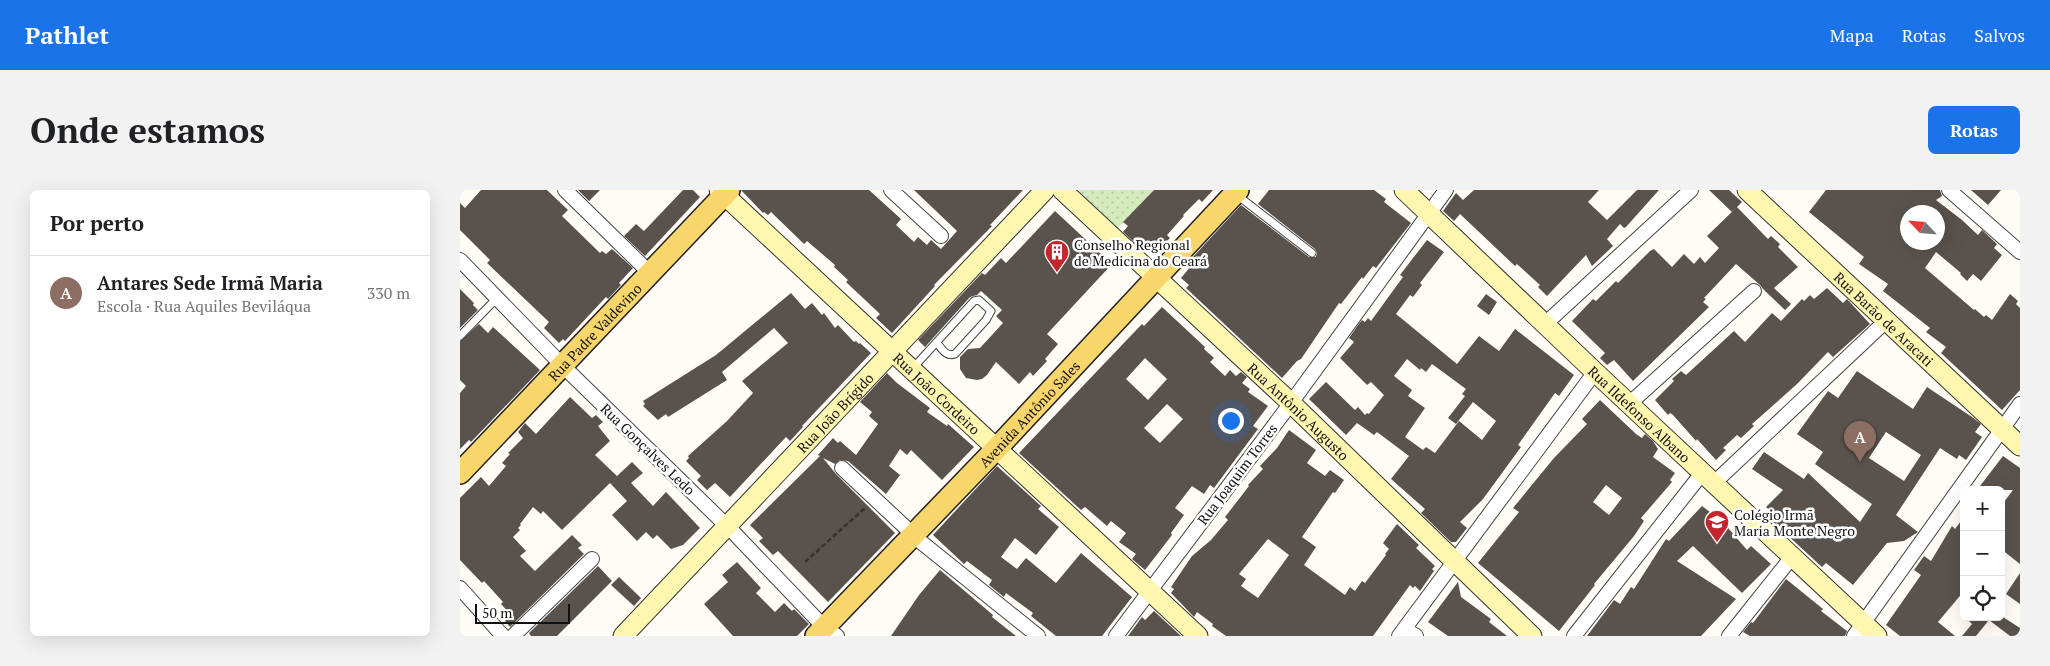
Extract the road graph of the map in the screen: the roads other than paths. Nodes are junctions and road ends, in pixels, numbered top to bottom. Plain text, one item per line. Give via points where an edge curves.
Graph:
1 (564, 190) edge
2 (891, 190) edge
3 (1045, 190) edge
4 (1062, 190) edge
5 (1404, 190) edge
6 (1446, 190) edge
7 (1692, 190) edge
8 (1747, 190) edge
9 (1949, 190) edge
10 (724, 192) edge
11 (1237, 192) edge
12 (1429, 213) junction
13 (941, 236) dead end
14 (2020, 252) edge
15 (1312, 253) dead end
16 (460, 260) edge
17 (650, 273) junction
18 (1155, 278) junction
19 (1754, 291) dead end
20 (496, 298) junction
21 (1886, 321) junction
22 (1545, 324) junction
23 (460, 336) edge
24 (936, 343) junction
25 (892, 353) junction
26 (563, 366) junction
27 (911, 370) junction
28 (1596, 372) junction
29 (1291, 402) junction
30 (1629, 404) junction
31 (2020, 404) edge
32 (2002, 429) junction
33 (2020, 446) edge
34 (996, 448) junction
35 (842, 468) dead end
36 (460, 473) edge
37 (1708, 478) junction
38 (727, 527) junction
39 (912, 535) junction
40 (1792, 557) junction
41 (592, 559) dead end
42 (1454, 562) junction
43 (460, 588) edge
44 (1151, 590) junction
45 (1865, 632) edge
46 (826, 633) edge
47 (1407, 634) edge
48 (503, 636) edge
49 (513, 636) edge
50 (623, 636) edge
51 (1038, 636) edge
52 (1116, 636) edge
53 (1198, 636) edge
54 (1532, 636) edge
55 (1574, 636) edge
56 (1729, 636) edge

1 - 17 street
2 - 13 street
3 - 25 street, Rua João Brígido
4 - 18 street, Rua Antônio Augusto
5 - 12 street, Rua Ildefonso Albano
6 - 12 street, Rua Joaquim Torres
7 - 22 street
8 - 21 street, Rua Barão de Aracati
9 - 14 street
10 - 17 main road, Rua Padre Valdevino
10 - 25 street, Rua João Cordeiro
11 - 15 lane
11 - 18 main road, Avenida Antônio Sales
12 - 22 street, Rua Ildefonso Albano
12 - 29 street, Rua Joaquim Torres
16 - 20 street, Rua Gonçalves Ledo
17 - 26 main road, Rua Padre Valdevino
18 - 29 street, Rua Antônio Augusto
18 - 34 main road, Avenida Antônio Sales
19 - 30 street
20 - 23 lane
20 - 26 street, Rua Gonçalves Ledo
21 - 32 street, Rua Barão de Aracati
21 - 37 street
22 - 28 street, Rua Ildefonso Albano
24 - 24 lane via 974,301 979,300 990,308 990,315 955,354 950,356
24 - 27 lane
25 - 27 street, Rua João Cordeiro
25 - 38 street, Rua João Brígido
26 - 36 main road, Rua Padre Valdevino
26 - 38 street, Rua Gonçalves Ledo
27 - 34 street, Rua João Cordeiro
28 - 30 street, Rua Ildefonso Albano
28 - 42 street
29 - 42 street, Rua Antônio Augusto
29 - 44 street, Rua Joaquim Torres
30 - 37 street, Rua Ildefonso Albano
31 - 32 street
32 - 33 street, Rua Barão de Aracati
32 - 45 street
34 - 39 main road, Avenida Antônio Sales
34 - 44 street, Rua João Cordeiro
35 - 39 street
37 - 40 street, Rua Ildefonso Albano
37 - 55 street
38 - 46 street, Rua Gonçalves Ledo
38 - 50 street, Rua João Brígido
39 - 46 main road, Avenida Antônio Sales
39 - 51 street
40 - 45 street, Rua Ildefonso Albano
40 - 56 street
41 - 49 street
42 - 47 street
42 - 54 street, Rua Antônio Augusto
43 - 48 street
44 - 52 street, Rua Joaquim Torres
44 - 53 street, Rua João Cordeiro

